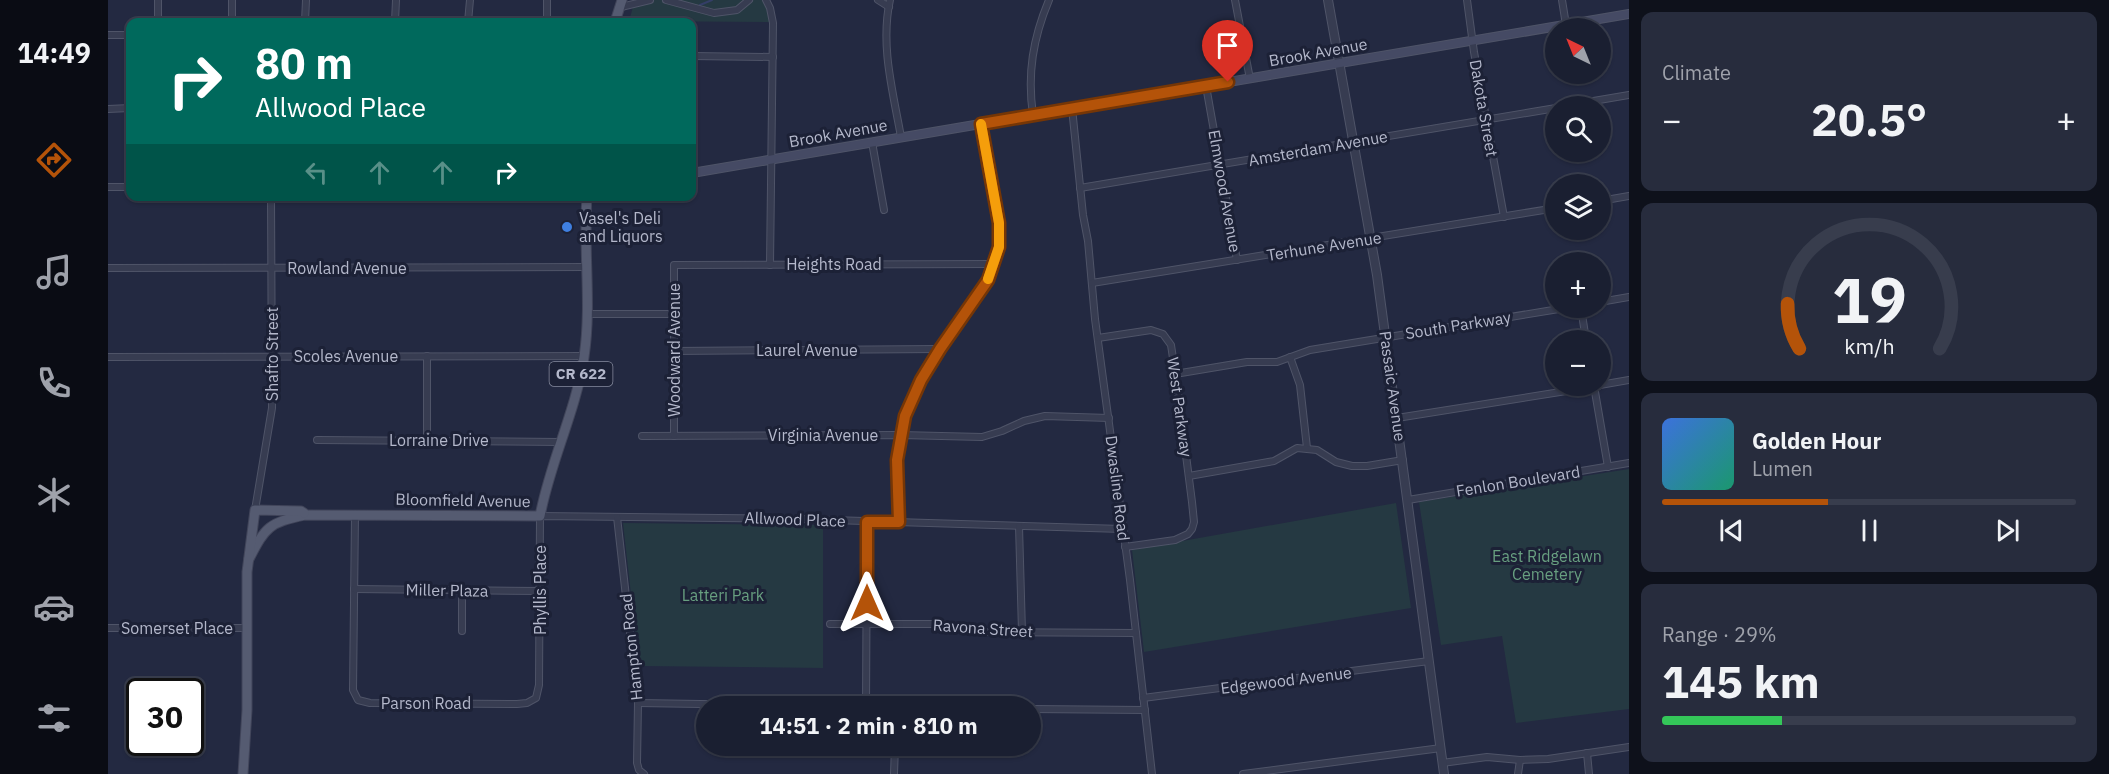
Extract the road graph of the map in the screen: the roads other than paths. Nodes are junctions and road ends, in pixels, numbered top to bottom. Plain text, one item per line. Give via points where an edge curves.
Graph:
1 (158, 0) edge
2 (232, 0) edge
3 (306, 0) edge
4 (396, 0) edge
5 (470, 0) edge
6 (547, 0) edge
7 (638, 0) edge
8 (650, 0) edge
9 (666, 0) edge
10 (749, 0) edge
11 (766, 0) edge
12 (879, 0) edge
13 (1049, 0) edge
14 (1235, 0) edge
15 (1328, 0) edge
16 (1467, 0) edge
17 (1562, 0) edge
18 (621, 3) edge
19 (890, 3) edge
20 (1629, 14) edge
21 (158, 18) edge
22 (232, 18) edge
23 (305, 18) edge
24 (395, 18) edge
25 (468, 18) edge
26 (546, 18) edge
27 (616, 18) edge
28 (1565, 18) edge
29 (1606, 18) edge
30 (1545, 29) edge
31 (108, 35) edge
32 (126, 35) edge
33 (1473, 41) junction
34 (696, 56) edge
35 (773, 57) junction
36 (1340, 64) junction
37 (1250, 79) junction
38 (1206, 86) junction
39 (1629, 95) edge
40 (1611, 98) edge
41 (126, 108) edge
42 (1072, 108) junction
43 (108, 109) edge
44 (1545, 110) edge
45 (1033, 115) junction
46 (1486, 120) junction
47 (981, 124) junction
48 (901, 137) junction
49 (872, 142) junction
50 (1354, 142) junction
51 (771, 159) junction
52 (1220, 165) junction
53 (696, 172) edge
54 (108, 187) edge
55 (126, 187) edge
56 (1080, 188) junction
57 (1629, 196) edge
58 (1611, 199) edge
59 (271, 201) edge
60 (586, 201) edge
61 (884, 210) dead end
62 (1545, 210) edge
63 (1504, 217) junction
64 (1371, 238) junction
65 (1238, 260) junction
66 (994, 264) junction
67 (674, 265) joint
68 (770, 265) junction
69 (587, 267) junction
70 (108, 268) edge
71 (271, 268) junction
72 (1092, 284) junction
73 (1629, 297) edge
74 (1611, 300) edge
75 (1545, 311) edge
76 (588, 314) junction
77 (674, 314) junction
78 (1386, 337) junction
79 (1098, 338) junction
80 (940, 349) junction
81 (674, 351) junction
82 (272, 356) junction
83 (427, 356) junction
84 (584, 356) junction
85 (108, 357) edge
86 (1290, 357) junction
87 (1175, 374) junction
88 (1629, 380) edge
89 (1611, 383) edge
90 (1545, 394) edge
91 (1598, 396) edge
92 (1109, 418) junction
93 (1397, 418) junction
94 (901, 435) junction
95 (642, 436) dead end
96 (674, 436) junction
97 (427, 439) junction
98 (317, 440) dead end
99 (560, 442) junction
100 (1307, 448) junction
101 (1403, 460) junction
102 (1629, 463) edge
103 (1608, 467) junction
104 (1189, 476) junction
105 (1408, 500) junction
106 (255, 510) junction
107 (355, 514) junction
108 (305, 515) junction
109 (540, 516) junction
110 (617, 517) junction
111 (867, 522) junction
112 (899, 522) junction
113 (1019, 526) junction
114 (1122, 529) junction
115 (1125, 547) junction
116 (249, 559) junction
117 (354, 589) junction
118 (462, 590) junction
119 (540, 591) junction
120 (867, 623) junction
121 (830, 624) dead end
122 (108, 628) edge
123 (247, 628) junction
124 (462, 631) dead end
125 (1022, 632) junction
126 (1136, 633) junction
127 (1429, 661) junction
128 (539, 663) joint
129 (866, 696) edge
130 (1143, 698) junction
131 (638, 703) junction
132 (696, 704) edge
133 (1041, 709) edge
134 (1145, 710) junction
135 (1629, 747) edge
136 (1441, 748) junction
137 (1587, 753) junction
138 (895, 756) edge
139 (1520, 760) junction
140 (1442, 763) junction
141 (243, 774) edge
142 (644, 774) edge
143 (894, 774) edge
144 (1152, 774) edge
145 (1243, 774) edge
146 (1444, 774) edge
147 (1518, 774) edge
148 (1589, 774) edge

1 - 21 street
2 - 22 street
3 - 23 street
4 - 24 street
5 - 25 street
6 - 26 street
7 - 18 street
8 - 18 street
9 - 10 street via 714,13 737,10
11 - 35 street via 773,23
12 - 19 street
13 - 45 street via 1038,28 1031,64
14 - 37 street
15 - 36 street, Passaic Avenue
16 - 33 street, Dakota Street
17 - 28 street
18 - 27 main road
19 - 48 street via 886,36
20 - 29 main road, Brook Avenue
30 - 33 main road, Brook Avenue
31 - 32 street
33 - 36 main road, Brook Avenue
33 - 46 street, Dakota Street
34 - 35 street
35 - 51 street
36 - 37 main road, Brook Avenue
36 - 50 street, Passaic Avenue
37 - 38 main road, Brook Avenue
38 - 42 main road, Brook Avenue
38 - 52 street, Elmwood Avenue
39 - 40 street
41 - 43 street
42 - 45 main road, Brook Avenue
42 - 56 street, Dwasline Road
44 - 46 street, Amsterdam Avenue
45 - 47 main road, Brook Avenue
46 - 50 street, Amsterdam Avenue
46 - 63 street, Dakota Street
47 - 48 main road, Brook Avenue
47 - 66 street via 999,223 1000,240
48 - 49 main road, Brook Avenue
49 - 51 main road, Brook Avenue
49 - 61 street
50 - 52 street, Amsterdam Avenue
50 - 64 street, Passaic Avenue
51 - 53 main road, Brook Avenue
51 - 68 street
52 - 56 street, Amsterdam Avenue
52 - 65 street, Elmwood Avenue
54 - 55 street
56 - 72 street, Dwasline Road
57 - 58 street
59 - 71 street, Shafto Street
60 - 69 main road, Bloomfield Avenue / CR 622
62 - 63 street, Terhune Avenue
63 - 64 street, Terhune Avenue
64 - 65 street, Terhune Avenue
64 - 78 street, Passaic Avenue
65 - 72 street, Terhune Avenue
66 - 68 street, Heights Road
66 - 80 street via 988,280
67 - 68 street, Heights Road
67 - 77 street, Woodward Avenue
69 - 71 street, Rowland Avenue
69 - 76 main road, Bloomfield Avenue / CR 622
70 - 71 street, Rowland Avenue
71 - 82 street, Shafto Street
72 - 79 street, Dwasline Road
73 - 74 street
75 - 78 street, South Parkway
76 - 77 street
76 - 84 main road, Bloomfield Avenue / CR 622
77 - 81 street, Woodward Avenue
78 - 86 street, South Parkway
78 - 93 street, Passaic Avenue
79 - 87 street, West Parkway via 1157,331 1171,345
79 - 92 street, Dwasline Road
80 - 81 street, Laurel Avenue
80 - 94 street via 910,404
81 - 96 street, Woodward Avenue
82 - 83 street, Scoles Avenue
82 - 85 street, Scoles Avenue
82 - 106 street, Shafto Street via 272,408
83 - 84 street, Scoles Avenue
83 - 97 street
84 - 99 main road, Bloomfield Avenue / CR 622
86 - 87 street, South Parkway via 1277,362 1247,362
86 - 100 street via 1300,385
87 - 104 street, West Parkway
88 - 89 street
90 - 93 street
91 - 103 street
92 - 94 street, Virginia Avenue via 1045,416 982,436
92 - 114 street, Dwasline Road
93 - 101 street, Passaic Avenue
94 - 96 street, Virginia Avenue
94 - 112 street via 897,460
95 - 96 street, Virginia Avenue
97 - 98 street, Lorraine Drive
97 - 99 street, Lorraine Drive
99 - 109 main road, Bloomfield Avenue / CR 622
100 - 101 street via 1352,466
100 - 104 street via 1292,450 1274,461
101 - 105 street, Passaic Avenue
102 - 103 street, Fenlon Boulevard
103 - 105 street, Fenlon Boulevard
104 - 115 street, West Parkway via 1192,529 1183,537
105 - 127 street, Passaic Avenue
106 - 108 main road, Bloomfield Avenue via 301,511
106 - 116 main road, Bloomfield Avenue
107 - 108 main road, Bloomfield Avenue
107 - 109 main road, Bloomfield Avenue
107 - 117 street, Parson Road
108 - 116 main road, Bloomfield Avenue via 272,525 260,536
109 - 110 street, Allwood Place
109 - 119 street, Phyllis Place
110 - 111 street, Allwood Place
110 - 131 street, Hampton Road
111 - 112 street, Allwood Place
111 - 120 street
112 - 113 street, Allwood Place
113 - 114 street, Allwood Place
113 - 125 street
114 - 115 street, Dwasline Road
115 - 126 street, Dwasline Road
116 - 123 main road, Bloomfield Avenue
117 - 118 street, Miller Plaza
117 - 128 street, Parson Road via 353,690 363,702 527,703 539,691
118 - 119 street, Miller Plaza
118 - 124 street
119 - 128 street, Phyllis Place
120 - 121 street, Ravona Street
120 - 125 street, Ravona Street via 942,624 985,632
120 - 129 street
122 - 123 street, Somerset Place
123 - 141 main road, Bloomfield Avenue
125 - 126 street, Ravona Street
126 - 130 street, Dwasline Road
127 - 130 street, Edgewood Avenue
127 - 136 street, Passaic Avenue
130 - 134 street, Dwasline Road
131 - 132 street
131 - 142 street, Hampton Road via 637,763
133 - 134 street
134 - 144 street, Dwasline Road
135 - 137 street
136 - 140 street, Passaic Avenue
136 - 145 street
137 - 139 street
137 - 148 street
138 - 143 street
139 - 140 street via 1487,757
139 - 147 street
140 - 146 street, Passaic Avenue

